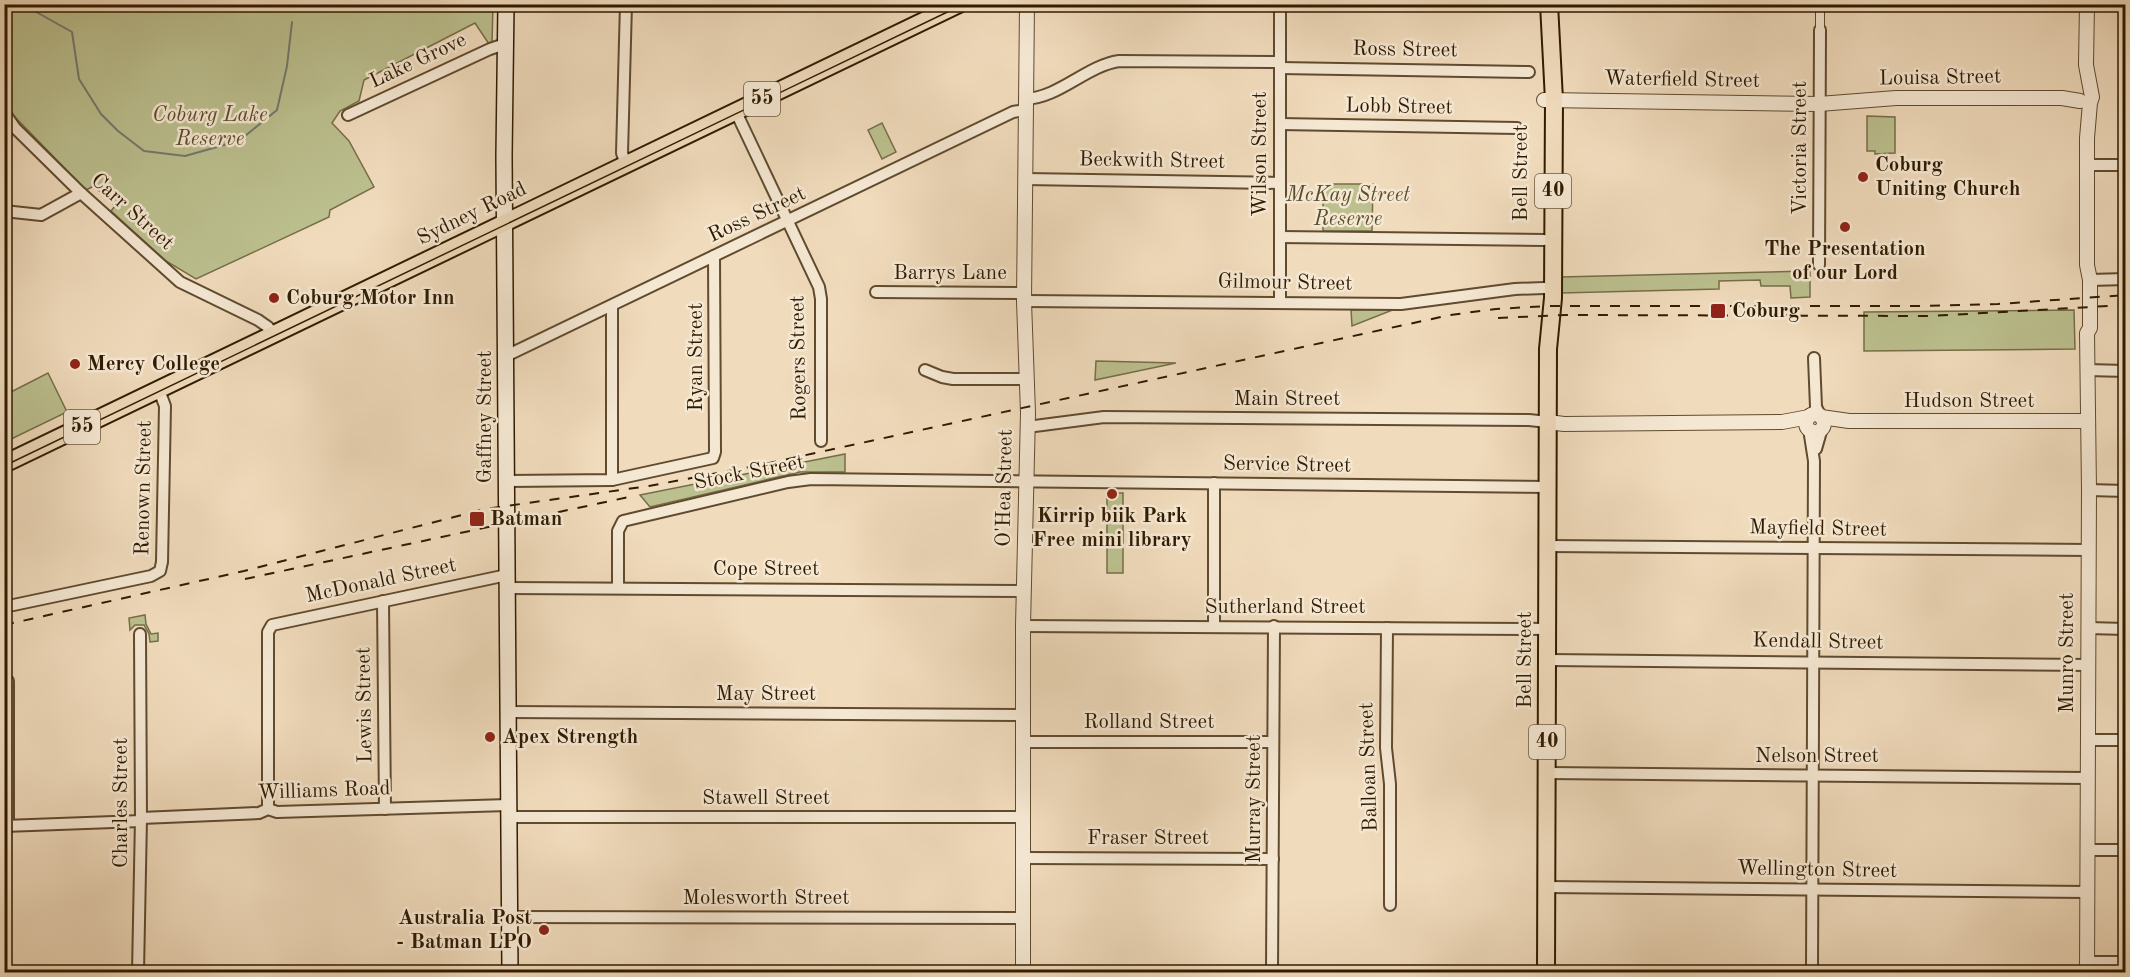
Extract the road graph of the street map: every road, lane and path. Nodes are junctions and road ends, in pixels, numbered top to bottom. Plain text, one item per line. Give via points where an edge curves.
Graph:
1 (506, 4) edge
2 (626, 4) edge
3 (959, 4) edge
4 (1027, 4) edge
5 (1280, 4) edge
6 (1550, 4) edge
7 (1820, 4) edge
8 (2087, 4) edge
9 (1820, 30) joint
10 (505, 45) junction
11 (1280, 65) junction
12 (1528, 72) dead end
13 (2084, 97) junction
14 (1549, 100) junction
15 (1819, 104) junction
16 (1025, 105) junction
17 (4, 112) edge
18 (736, 112) junction
19 (348, 115) dead end
20 (1280, 124) junction
21 (1517, 128) dead end
22 (626, 165) junction
23 (2087, 165) junction
24 (2126, 165) edge
25 (1024, 179) junction
26 (1280, 183) junction
27 (81, 193) junction
28 (4, 211) edge
29 (788, 222) junction
30 (505, 224) junction
31 (1280, 237) junction
32 (1544, 240) junction
33 (714, 256) junction
34 (1819, 265) dead end
35 (2086, 265) junction
36 (2126, 279) edge
37 (2090, 280) junction
38 (1544, 288) junction
39 (876, 292) dead end
40 (1024, 297) junction
41 (1280, 303) junction
42 (612, 306) junction
43 (251, 317) junction
44 (2087, 333) junction
45 (274, 334) junction
46 (258, 342) junction
47 (1548, 348) junction
48 (506, 356) junction
49 (1814, 358) dead end
50 (925, 370) dead end
51 (2087, 370) junction
52 (2126, 370) edge
53 (1025, 379) junction
54 (159, 390) junction
55 (1548, 422) junction
56 (1815, 422) junction
57 (2046, 422) junction
58 (2088, 422) junction
59 (1027, 427) junction
60 (821, 441) dead end
61 (4, 464) edge
62 (612, 480) junction
63 (507, 481) junction
64 (1026, 481) junction
65 (1214, 483) junction
66 (1548, 487) junction
67 (2089, 490) junction
68 (2126, 491) edge
69 (1548, 546) junction
70 (1814, 548) junction
71 (2089, 550) junction
72 (507, 582) junction
73 (618, 588) junction
74 (1024, 591) junction
75 (383, 602) junction
76 (4, 607) edge
77 (1023, 626) junction
78 (1214, 626) junction
79 (1274, 627) junction
80 (1386, 628) junction
81 (2088, 628) junction
82 (1547, 629) junction
83 (2126, 629) edge
84 (140, 634) dead end
85 (1548, 660) junction
86 (1814, 662) junction
87 (2088, 665) junction
88 (8, 681) dead end
89 (508, 712) junction
90 (1024, 715) junction
91 (2087, 740) junction
92 (2126, 740) edge
93 (1024, 742) junction
94 (1273, 742) junction
95 (1547, 773) junction
96 (1813, 775) junction
97 (2087, 778) junction
98 (385, 808) junction
99 (268, 809) junction
100 (508, 811) junction
101 (1024, 817) junction
102 (141, 820) junction
103 (6, 826) edge
104 (2087, 850) junction
105 (2126, 850) edge
106 (1024, 858) junction
107 (1273, 859) junction
108 (1546, 887) junction
109 (1813, 890) junction
110 (2087, 892) junction
111 (1390, 905) dead end
112 (509, 917) junction
113 (1023, 918) junction
114 (2126, 962) edge
115 (2087, 967) edge
116 (138, 972) edge
117 (510, 972) edge
118 (1023, 972) edge
119 (1272, 972) edge
120 (1546, 972) edge
121 (1812, 972) edge

1 - 10 main road, Gaffney Street
2 - 22 street via 622,153
3 - 18 highway, Sydney Road / 55
4 - 16 street, O'Hea Street
5 - 11 street, Wilson Street
6 - 14 highway, Bell Street / 40
7 - 9 street
8 - 13 street, Munro Street
9 - 15 street, Victoria Street
10 - 19 street, Lake Grove
10 - 30 main road, Gaffney Street
11 - 12 street, Ross Street
11 - 16 street, Ross Street via 1119,61
11 - 20 street, Wilson Street
13 - 15 street, Louisa Street via 1896,98
13 - 23 street, Munro Street
14 - 15 street, Waterfield Street
14 - 32 highway, Bell Street / 40
14 - 47 highway, Bell Street / 40 via 1553,298
15 - 34 street, Victoria Street
16 - 25 street, O'Hea Street
16 - 29 street, Ross Street
17 - 27 street, Carr Street via 15,128
18 - 22 highway, Sydney Road / 55
18 - 29 street, Rogers Street
20 - 21 street, Lobb Street
20 - 26 street, Wilson Street
22 - 30 highway, Sydney Road / 55
23 - 24 street
23 - 35 street, Munro Street
25 - 26 street, Beckwith Street
25 - 40 street, O'Hea Street
26 - 31 street, Wilson Street
27 - 28 street via 41,215
27 - 43 street, Carr Street via 180,282
29 - 33 street, Ross Street
29 - 60 street, Rogers Street via 820,292
30 - 45 highway, Sydney Road / 55
30 - 48 main road, Gaffney Street
31 - 32 street
31 - 41 street, Wilson Street
32 - 38 highway, Bell Street / 40
33 - 42 street, Ross Street
33 - 62 street, Ryan Street via 713,458
35 - 37 street, Munro Street
35 - 44 street, Munro Street via 2083,328
36 - 37 street
37 - 44 street, Munro Street
38 - 41 street, Gilmour Street via 1401,304
38 - 47 highway, Bell Street / 40
39 - 40 street, Barrys Lane
40 - 41 street, Gilmour Street
40 - 53 street, O'Hea Street
42 - 48 street, Ross Street
42 - 62 street
43 - 45 street, Carr Street
43 - 46 street
44 - 51 street, Munro Street
45 - 46 highway, Sydney Road / 55
46 - 54 highway, Sydney Road / 55
47 - 55 highway, Bell Street / 40
48 - 63 main road, Gaffney Street
49 - 56 street
50 - 53 street via 953,379
51 - 52 street
51 - 57 street via 2081,408
51 - 58 street, Munro Street
53 - 59 street, O'Hea Street
54 - 61 highway, Sydney Road / 55
54 - 76 street, Renown Street via 165,406 160,571
55 - 56 street, Hudson Street
55 - 59 street, Main Street via 1131,417
55 - 66 highway, Bell Street / 40
56 - 57 street, Hudson Street
56 - 70 street
57 - 58 street, Hudson Street
58 - 67 street, Munro Street
59 - 64 street, O'Hea Street
62 - 63 street
63 - 72 main road, Gaffney Street
64 - 65 street, Service Street
64 - 73 street, Stock Street via 799,480 627,520 619,526
64 - 74 street, O'Hea Street
65 - 66 street, Service Street
65 - 78 street
66 - 69 highway, Bell Street / 40
67 - 68 street
67 - 71 street, Munro Street
69 - 70 street, Mayfield Street
69 - 82 highway, Bell Street / 40
70 - 71 street, Mayfield Street
70 - 86 street
71 - 81 street, Munro Street
72 - 73 street, Cope Street
72 - 75 street, McDonald Street
72 - 89 main road, Gaffney Street
73 - 74 street, Cope Street
74 - 77 street, O'Hea Street
75 - 98 street, Lewis Street
75 - 99 street, McDonald Street via 278,622 268,632
77 - 78 street, Sutherland Street
77 - 90 street, O'Hea Street
78 - 79 street, Sutherland Street
79 - 80 street, Sutherland Street
79 - 94 street, Murray Street
80 - 82 street, Sutherland Street
80 - 111 street, Balloan Street
81 - 83 street
81 - 87 street, Munro Street
82 - 85 highway, Bell Street / 40
84 - 102 street, Charles Street
85 - 86 street, Kendall Street
85 - 95 highway, Bell Street / 40
86 - 87 street, Kendall Street
86 - 96 street
87 - 91 street, Munro Street
88 - 103 street
89 - 90 street, May Street
89 - 100 main road, Gaffney Street
90 - 93 street, O'Hea Street
91 - 92 street
91 - 97 street, Munro Street
93 - 94 street, Rolland Street
93 - 101 street, O'Hea Street
94 - 107 street, Murray Street
95 - 96 street, Nelson Street
95 - 108 highway, Bell Street / 40
96 - 97 street, Nelson Street
96 - 109 street
97 - 104 street, Munro Street
98 - 99 street, Williams Road via 277,812
98 - 100 street, Williams Road
99 - 102 street, Williams Road via 259,813
100 - 101 street, Stawell Street
100 - 112 main road, Gaffney Street
101 - 106 street, O'Hea Street
102 - 103 street, Williams Road
102 - 116 street, Charles Street
104 - 105 street
104 - 110 street, Munro Street
106 - 107 street, Fraser Street
106 - 113 street, O'Hea Street
107 - 119 street, Murray Street
108 - 109 street, Wellington Street
108 - 120 highway, Bell Street / 40
109 - 110 street, Wellington Street
109 - 121 street
110 - 115 street, Munro Street
112 - 113 street, Molesworth Street
112 - 117 main road, Gaffney Street
113 - 118 street, O'Hea Street
114 - 115 street

